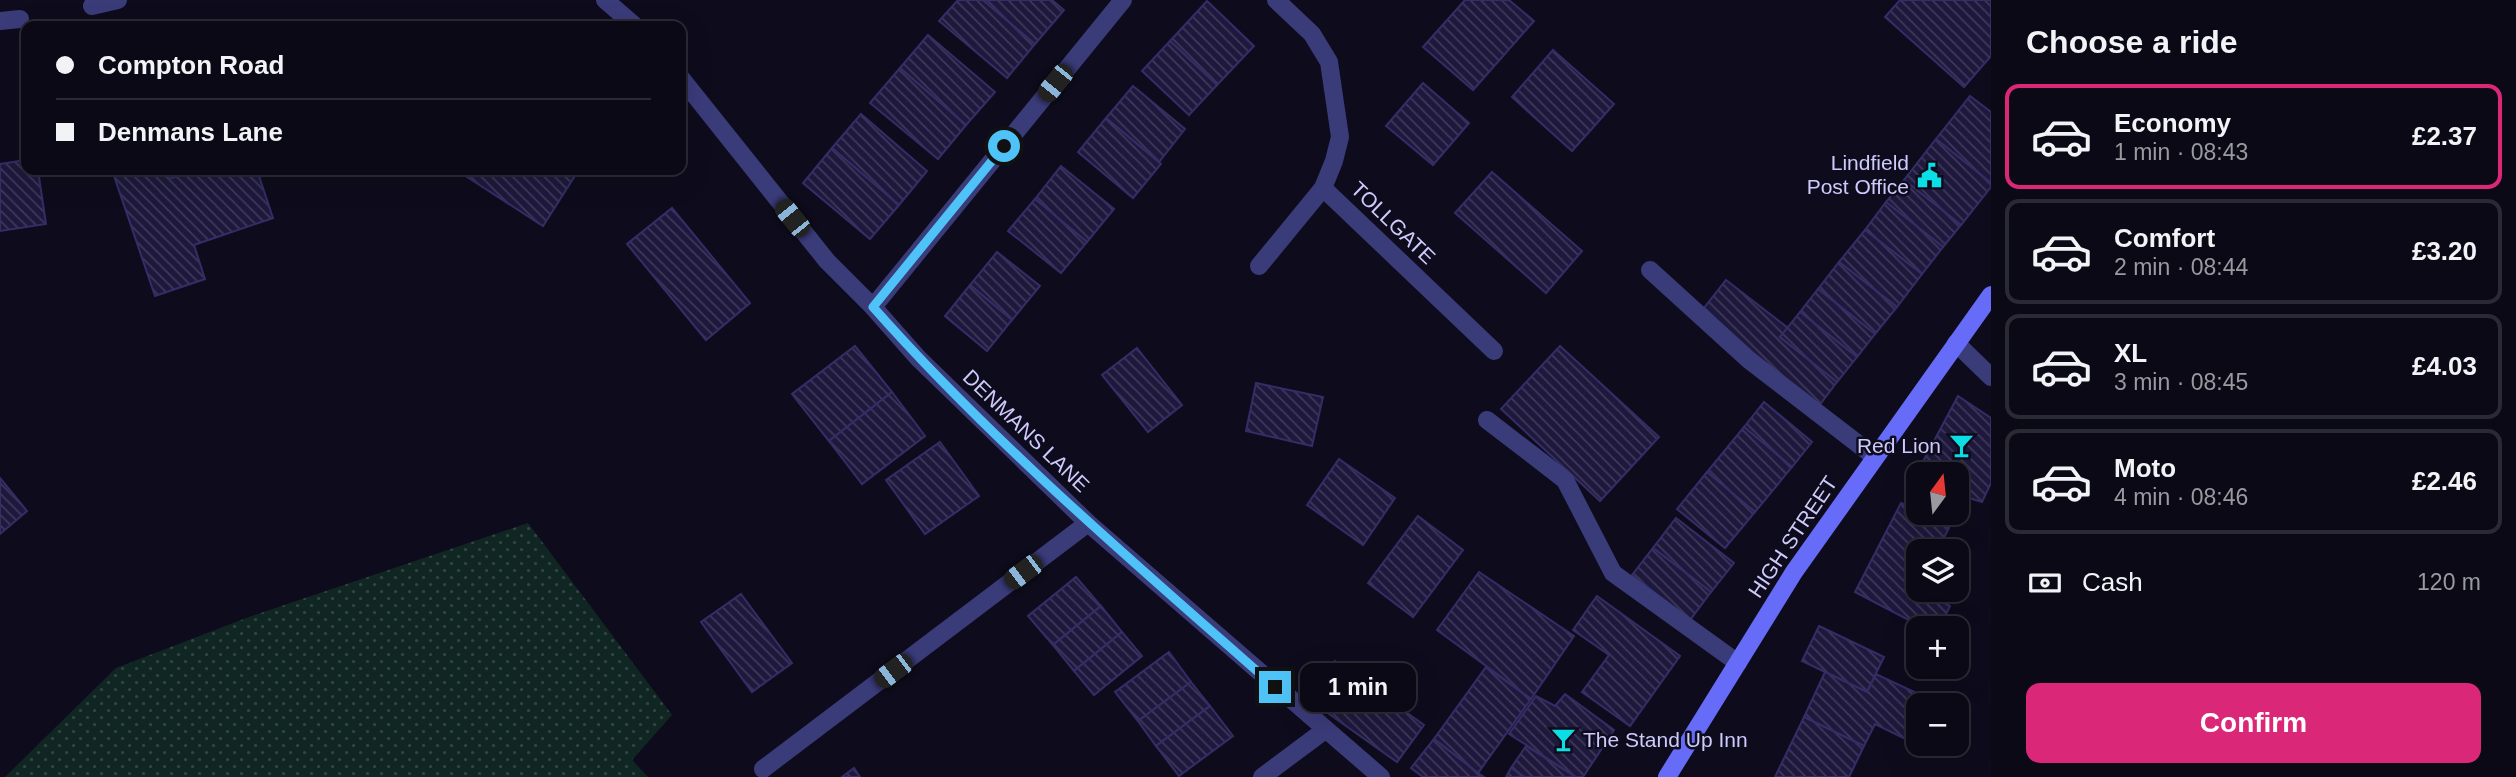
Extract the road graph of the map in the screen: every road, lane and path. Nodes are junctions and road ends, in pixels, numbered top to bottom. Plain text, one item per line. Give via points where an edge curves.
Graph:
1 (118, 0) edge
2 (605, 0) edge
3 (1123, 0) edge
4 (1276, 0) edge
5 (92, 6) dead end
6 (20, 19) dead end
7 (0, 21) edge
8 (629, 21) edge
9 (686, 84) edge
10 (1323, 188) junction
11 (1259, 266) dead end
12 (1650, 270) dead end
13 (1991, 295) edge
14 (873, 307) junction
15 (1955, 343) junction
16 (1494, 351) dead end
17 (1991, 377) edge
18 (1487, 420) dead end
19 (1875, 457) junction
20 (1088, 523) junction
21 (1738, 663) junction
22 (1325, 730) junction
23 (763, 769) dead end
24 (1262, 777) edge
25 (1381, 777) edge
26 (1667, 777) edge

1 - 5 street
2 - 8 street
3 - 14 street
4 - 10 street, TOLLGATE via 1312,34 1329,62 1340,137
6 - 7 street
9 - 14 street, DENMANS LANE via 827,261
10 - 11 street
10 - 16 street, TOLLGATE
12 - 19 street via 1749,360
13 - 15 main road, HIGH STREET
14 - 20 street, DENMANS LANE via 918,358
15 - 17 street
15 - 19 main road, HIGH STREET
18 - 21 street via 1564,480 1613,573
19 - 21 main road, HIGH STREET via 1794,572
20 - 22 street, DENMANS LANE
20 - 23 street
21 - 26 main road, HIGH STREET
22 - 24 street
22 - 25 street, DENMANS LANE

